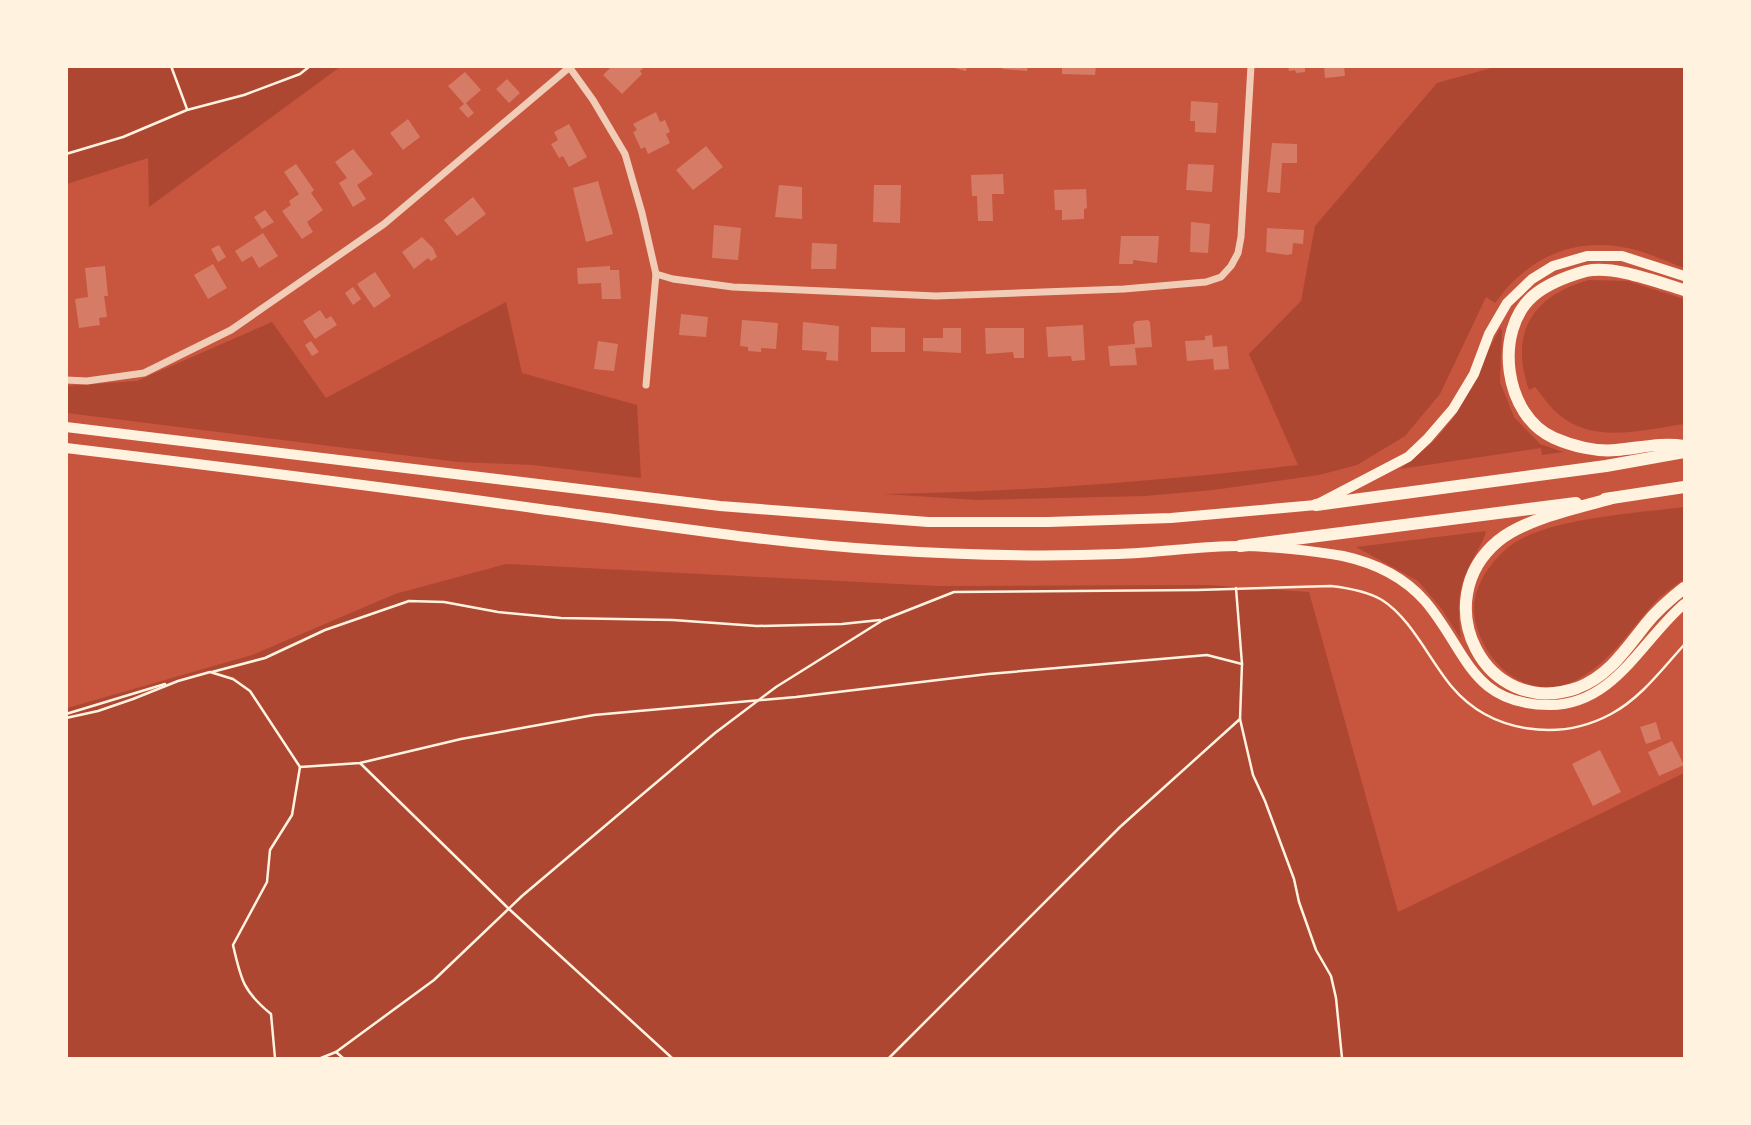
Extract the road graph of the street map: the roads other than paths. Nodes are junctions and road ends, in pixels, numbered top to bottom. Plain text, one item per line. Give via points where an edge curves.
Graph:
1 (1251, 66) edge
2 (571, 67) edge
3 (656, 274) junction
4 (1685, 275) edge
5 (1685, 290) edge
6 (66, 380) edge
7 (646, 385) dead end
8 (66, 428) edge
9 (1685, 446) edge
10 (66, 448) edge
11 (1685, 452) edge
12 (1685, 487) edge
13 (1612, 498) junction
14 (1316, 505) junction
15 (1240, 546) junction
16 (1685, 588) edge
17 (1685, 604) edge

1 - 3 street via 1241,237 1231,266 1206,282 936,296 733,287
2 - 3 street via 625,154
2 - 6 street via 384,224 231,330 144,373
3 - 7 street
4 - 14 highway via 1622,256 1587,256 1553,266 1532,279 1507,303 1489,334 1475,374 1429,438 1408,457
5 - 9 highway via 1624,273 1589,270 1557,280 1532,297 1514,324 1508,361 1524,411 1551,437 1579,447 1613,451 1667,443
8 - 14 highway via 720,506 928,522 1171,518
10 - 15 highway via 879,550 1045,557
11 - 14 highway
12 - 13 highway
13 - 15 highway
13 - 16 highway via 1528,525 1499,540 1484,556 1465,610 1467,630 1485,665 1496,676 1533,691 1555,694 1579,687 1619,660 1665,603
15 - 17 highway via 1342,556 1390,572 1424,600 1485,685 1506,698 1531,705 1556,706 1606,686

